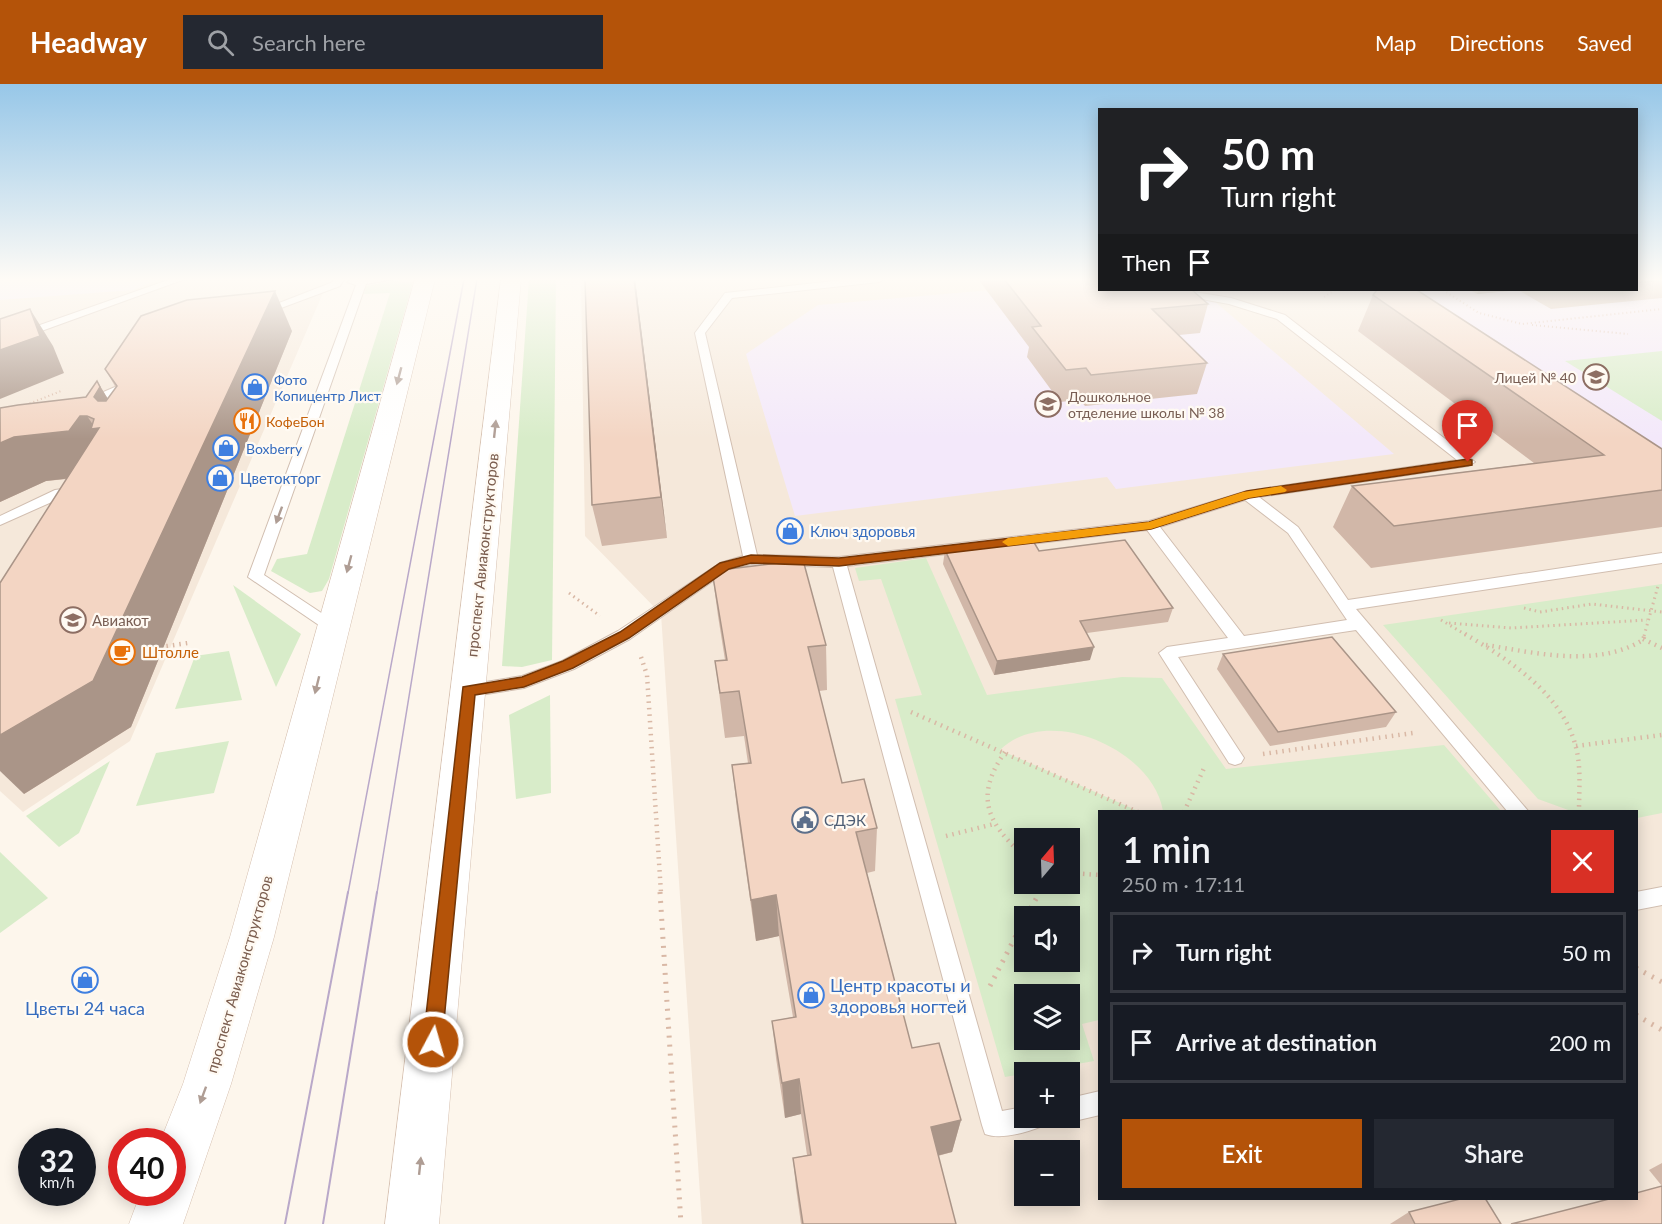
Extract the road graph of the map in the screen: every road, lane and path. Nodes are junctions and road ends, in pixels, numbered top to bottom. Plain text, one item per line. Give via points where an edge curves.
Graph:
1 (30, 332) edge
2 (344, 332) edge
3 (411, 332) edge
4 (505, 332) edge
5 (701, 332) edge
6 (1301, 332) edge
7 (1609, 332) edge
8 (1628, 334) dead end
9 (0, 343) edge
10 (136, 366) edge
11 (93, 399) junction
12 (73, 408) edge
13 (111, 409) edge
14 (89, 490) edge
15 (69, 492) junction
16 (1247, 495) junction
17 (56, 510) edge
18 (0, 521) edge
19 (1151, 525) junction
20 (1662, 558) edge
21 (751, 559) junction
22 (839, 562) junction
23 (1651, 579) dead end
24 (570, 593) dead end
25 (1397, 599) junction
26 (1516, 605) dead end
27 (1344, 606) junction
28 (1650, 610) junction
29 (1662, 612) edge
30 (1647, 620) junction
31 (1446, 622) junction
32 (1359, 624) junction
33 (332, 628) junction
34 (624, 635) junction
35 (1643, 639) junction
36 (1240, 642) junction
37 (188, 643) dead end
38 (1482, 644) junction
39 (157, 647) dead end
40 (1662, 648) edge
41 (468, 691) junction
42 (908, 711) dead end
43 (1449, 729) junction
44 (1662, 735) edge
45 (1576, 746) junction
46 (1005, 752) junction
47 (1235, 758) joint
48 (1208, 759) dead end
49 (1134, 810) edge
50 (1185, 810) edge
51 (1518, 810) edge
52 (1579, 810) edge
53 (994, 824) junction
54 (936, 839) dead end
55 (1014, 847) edge
56 (1080, 873) edge
57 (1098, 874) edge
58 (1662, 896) edge
59 (1638, 901) edge
60 (1014, 939) edge
61 (1638, 969) edge
62 (1662, 982) edge
63 (988, 989) dead end
64 (1638, 1016) edge
65 (1662, 1030) edge
66 (1098, 1103) edge
67 (1080, 1108) edge
68 (1014, 1121) edge
69 (186, 1141) edge
70 (162, 1206) edge
71 (156, 1224) edge
72 (412, 1224) edge
73 (681, 1224) edge

1 - 9 lane
2 -> 33 lane via 256,577
3 -> 33 street, проспект Авиаконструкторов
41 -> 4 street, проспект Авиаконструкторов
5 - 21 lane
6 - 16 lane via 1468,462
7 - 8 path
10 - 11 lane via 119,389
11 - 12 lane
11 - 13 lane
14 - 15 lane
15 - 17 lane
15 - 18 lane
16 - 19 lane
16 - 27 lane via 1293,530
19 - 22 lane
19 - 36 lane
20 - 25 lane
21 - 22 lane
21 - 34 lane via 725,566 702,579
22 - 68 lane via 994,1125
23 - 28 path via 1658,584
24 - 34 path
25 - 27 lane
25 - 31 path
26 - 28 path via 1540,612 1592,604
27 - 32 lane
28 - 29 path
28 - 30 path
30 - 31 path via 1511,628
30 - 35 path
31 - 38 path
32 - 36 lane
32 - 43 lane
33 -> 69 street, проспект Авиаконструкторов via 252,936
34 - 41 lane via 568,665 524,682
34 - 73 path via 640,652 646,675
35 - 38 path via 1637,646 1582,656
35 - 40 path
36 - 47 lane via 1167,653
37 - 39 path
38 - 45 path via 1519,670 1553,703
72 -> 41 street, проспект Авиаконструкторов
42 - 46 path
43 - 47 path
43 - 51 lane
44 - 45 path
45 - 52 path
46 - 49 path
46 - 53 path via 986,787
48 - 50 path
53 - 54 path
53 - 55 path
56 - 57 path
58 - 59 lane
60 - 63 path
61 - 62 path
64 - 65 path
66 - 67 lane
70 - 71 street

